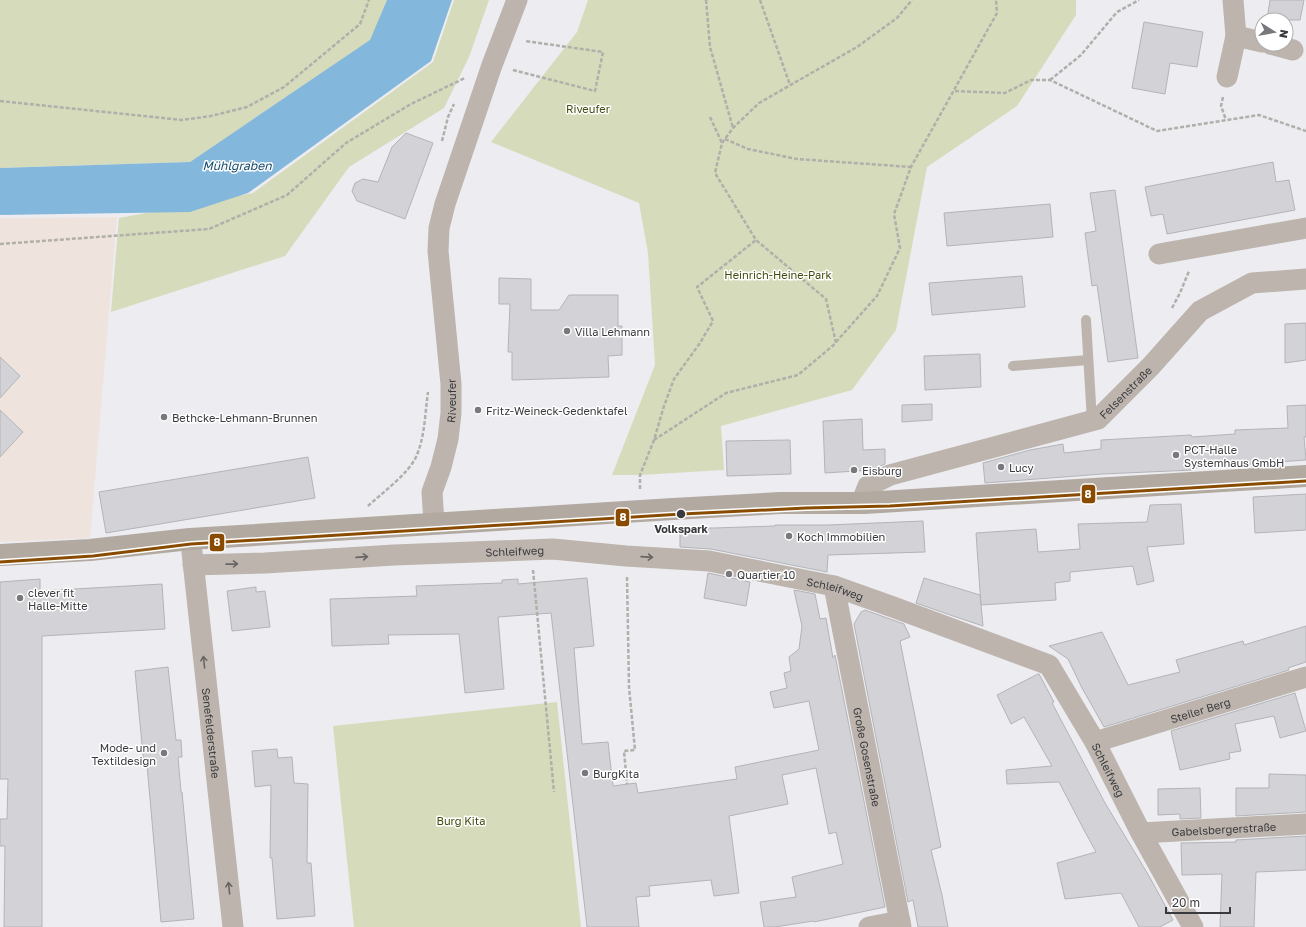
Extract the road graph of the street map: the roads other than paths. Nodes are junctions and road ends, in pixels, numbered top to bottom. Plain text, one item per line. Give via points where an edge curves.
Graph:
1 (517, 0) edge
2 (1232, 0) edge
3 (1236, 36) junction
4 (1254, 40) edge
5 (1227, 77) dead end
6 (1306, 228) edge
7 (1159, 254) dead end
8 (1306, 279) edge
9 (1086, 320) dead end
10 (1088, 360) junction
11 (1013, 366) dead end
12 (1092, 421) junction
13 (1306, 476) edge
14 (864, 503) junction
15 (434, 524) junction
16 (190, 539) junction
17 (0, 555) edge
18 (193, 565) junction
19 (834, 586) junction
20 (1306, 678) edge
21 (1095, 742) junction
22 (1306, 824) edge
23 (1141, 833) junction
24 (901, 924) edge
25 (233, 927) edge
26 (870, 927) edge
27 (1192, 927) edge

1 - 15 street, Riveufer via 492,64 439,228 438,251 451,384 451,413 448,439 432,492
2 - 3 street
3 - 4 street
3 - 5 street
6 - 7 street
8 - 12 street, Felsenstraße via 1252,283 1200,311 1146,372 1098,419
9 - 10 lane
10 - 11 lane
10 - 12 lane
12 - 14 street, Felsenstraße via 890,475 868,486
13 - 14 street
14 - 15 street via 780,503
15 - 16 street
16 - 17 street via 90,550
16 - 18 street, Senefelderstraße
18 -> 19 street, Schleifweg via 553,549 709,561
25 -> 18 street, Senefelderstraße
19 - 21 street, Schleifweg via 1049,665
19 - 24 street, Große Gosenstraße
20 - 21 street, Steiler Berg
21 - 23 street, Schleifweg
22 - 23 street, Gabelsbergerstraße
23 - 27 street, Schleifweg
24 - 26 street

